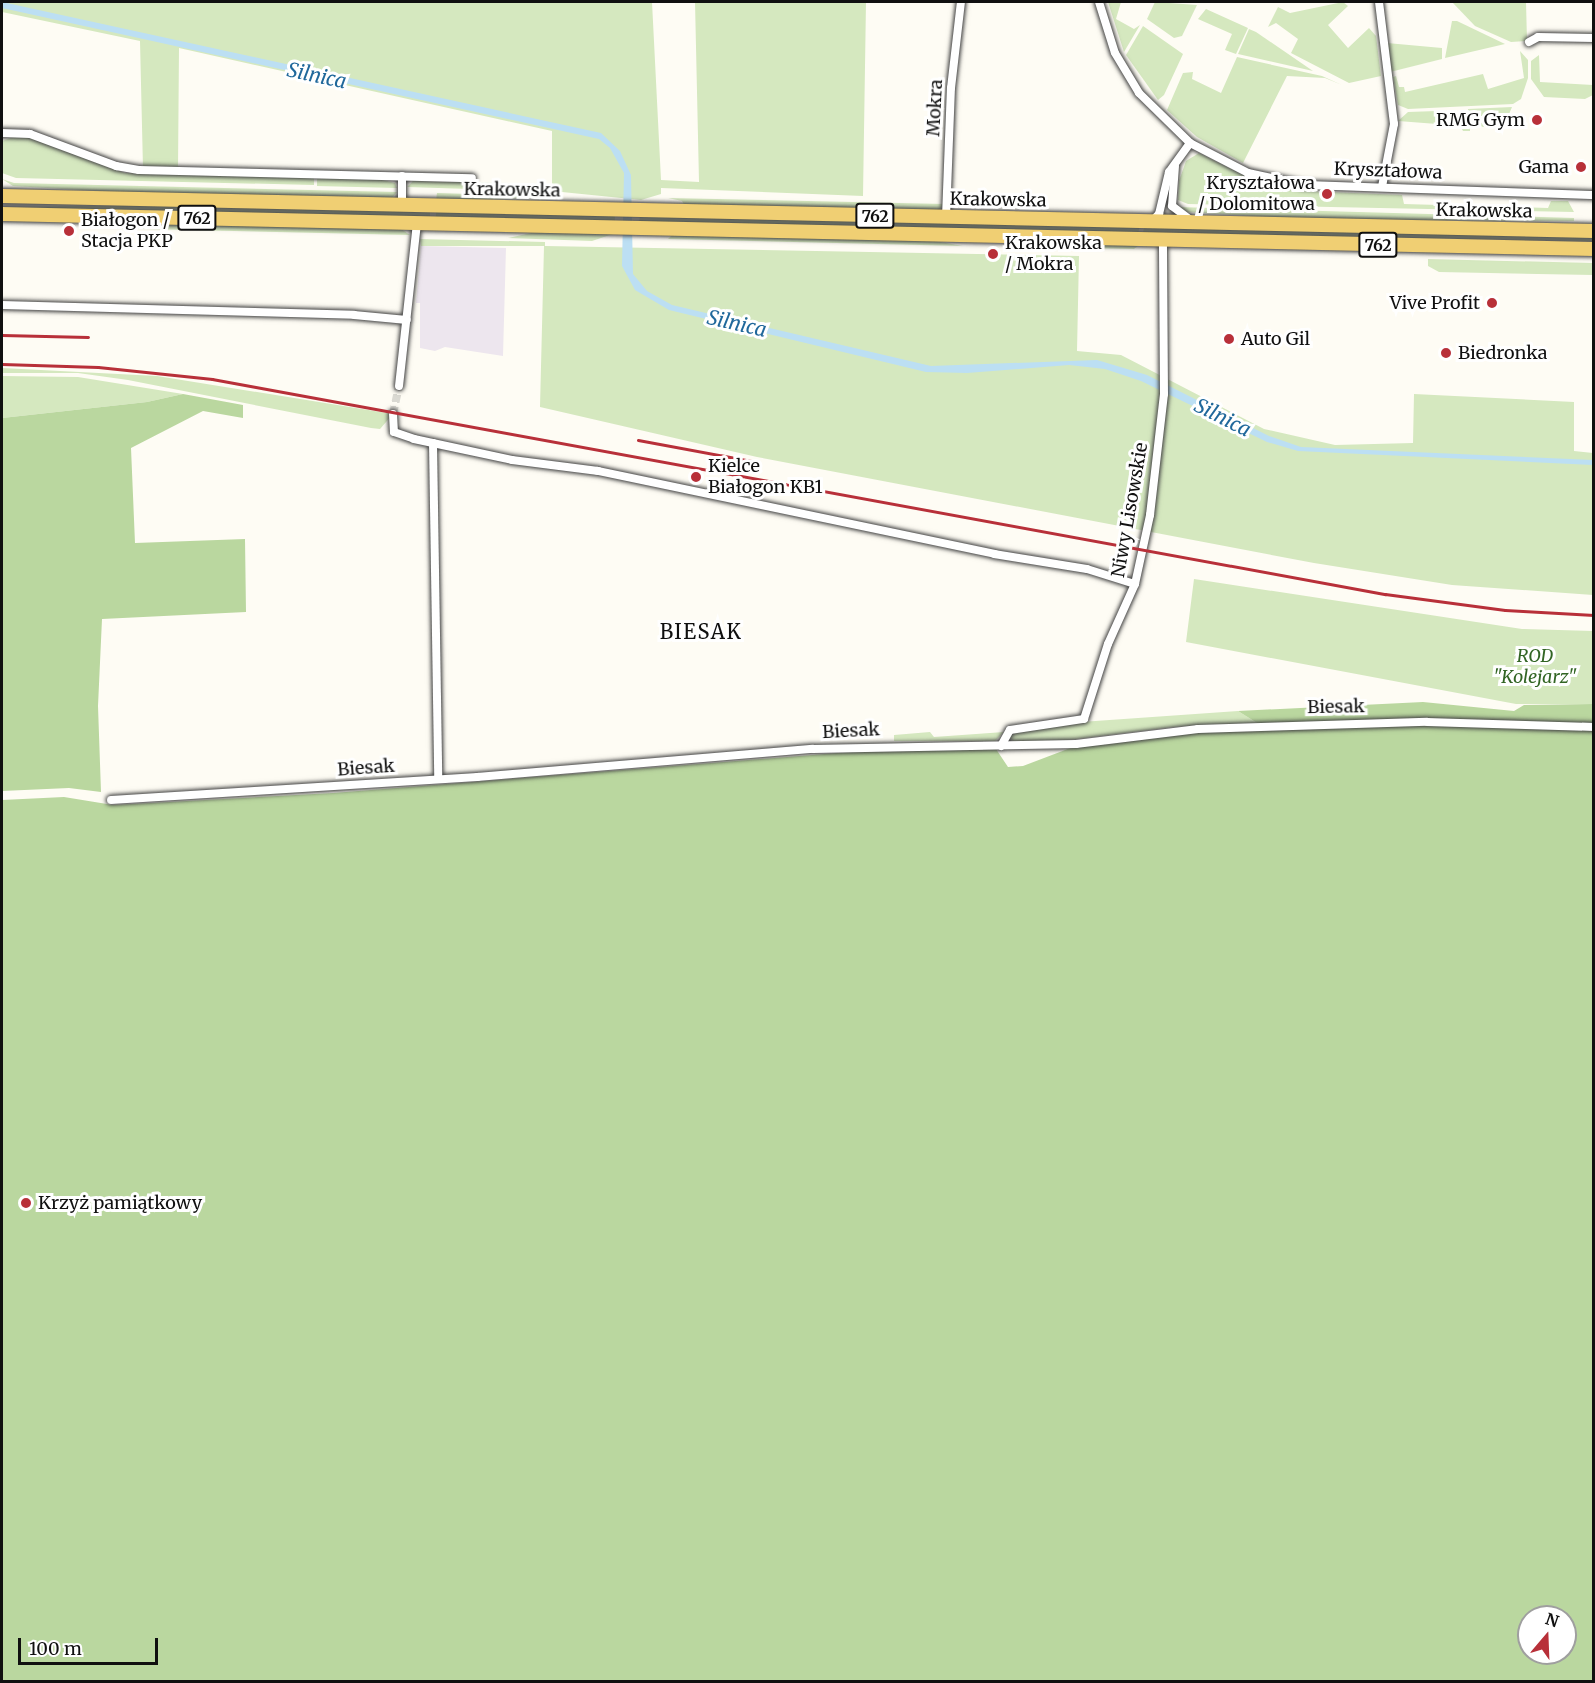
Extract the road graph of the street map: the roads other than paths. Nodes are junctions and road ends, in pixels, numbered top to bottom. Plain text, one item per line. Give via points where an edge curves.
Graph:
1 (961, 2) edge
2 (1099, 2) edge
3 (1379, 2) edge
4 (1593, 38) edge
5 (1529, 42) dead end
6 (2, 132) edge
7 (1190, 143) junction
8 (1175, 165) junction
9 (402, 176) junction
10 (472, 178) dead end
11 (1382, 187) junction
12 (1593, 195) edge
13 (2, 196) edge
14 (402, 205) junction
15 (2, 214) edge
16 (946, 217) junction
17 (1151, 222) junction
18 (1197, 223) junction
19 (417, 224) junction
20 (1593, 231) edge
21 (1163, 240) junction
22 (1593, 249) edge
23 (2, 305) edge
24 (407, 320) junction
25 (399, 386) tunnel mouth
26 (393, 414) tunnel mouth
27 (433, 443) junction
28 (1135, 584) junction
29 (1593, 727) edge
30 (1001, 746) junction
31 (438, 779) junction
32 (111, 800) dead end

1 - 16 street, Mokra via 951,88
2 - 7 street, Kryształowa via 1115,53 1138,93
3 - 11 street via 1394,124
4 - 5 street via 1538,38
6 - 9 street via 30,134 116,166 139,170
7 - 8 street
7 - 11 street, Kryształowa via 1228,164 1274,180 1304,185
8 - 17 street via 1166,179 1160,214
8 - 18 street via 1172,206
9 - 10 street
9 - 14 street
11 - 12 street, Kryształowa
13 - 14 main road, Krakowska / 762
14 - 16 main road, Krakowska / 762
15 - 19 main road, Krakowska / 762
16 - 17 main road, Krakowska / 762
17 - 18 main road, Krakowska / 762
18 - 20 main road, Krakowska / 762
19 - 21 main road, Krakowska / 762
19 - 24 street
21 - 22 main road, Krakowska / 762
21 - 28 street, Niwy Lisowskie via 1164,394 1150,515
23 - 24 street via 292,312
24 - 25 street
26 - 27 street via 396,434
27 - 28 street via 512,460 598,471 994,555 1087,569
27 - 31 street
28 - 30 street, Niwy Lisowskie via 1108,644 1084,719 1010,730
29 - 30 street, Biesak via 1427,722 1300,725 1198,729 1076,744
30 - 31 street, Biesak via 792,750
31 - 32 street, Biesak

